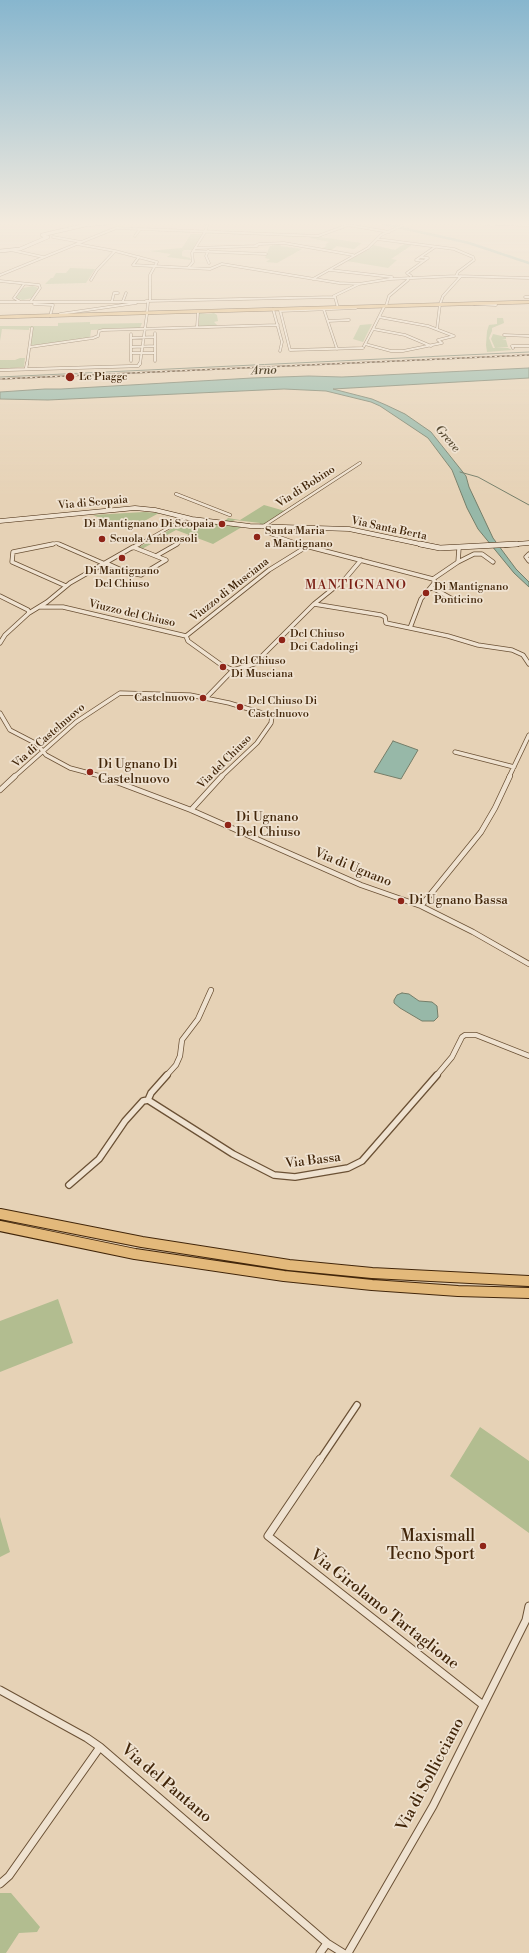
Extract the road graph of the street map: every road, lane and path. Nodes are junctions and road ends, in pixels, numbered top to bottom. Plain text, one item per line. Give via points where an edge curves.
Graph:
1 (68, 314) edge
2 (141, 314) edge
3 (142, 314) edge
4 (147, 314) edge
5 (198, 314) edge
6 (275, 314) edge
7 (281, 314) edge
8 (326, 314) edge
9 (381, 314) edge
10 (439, 314) edge
11 (50, 316) joint
12 (59, 316) junction
13 (379, 317) junction
14 (0, 318) edge
15 (349, 320) dead end
16 (328, 321) junction
17 (278, 325) junction
18 (197, 326) junction
19 (32, 328) dead end
20 (145, 329) junction
21 (373, 329) junction
22 (437, 329) junction
23 (286, 331) junction
24 (280, 332) junction
25 (155, 333) dead end
26 (130, 334) dead end
27 (504, 335) dead end
28 (529, 336) edge
29 (144, 337) junction
30 (155, 337) junction
31 (131, 338) junction
32 (366, 344) junction
33 (143, 346) junction
34 (155, 346) junction
35 (431, 346) junction
36 (30, 347) junction
37 (131, 347) junction
38 (529, 347) edge
39 (337, 348) junction
40 (280, 351) dead end
41 (142, 353) junction
42 (155, 353) junction
43 (131, 354) junction
44 (131, 361) dead end
45 (155, 362) dead end
46 (26, 369) junction
47 (0, 370) edge
48 (360, 463) dead end
49 (176, 494) dead end
50 (230, 515) dead end
51 (186, 518) junction
52 (0, 521) edge
53 (264, 528) junction
54 (190, 536) dead end
55 (529, 543) edge
56 (306, 546) junction
57 (134, 547) junction
58 (459, 548) junction
59 (529, 554) edge
60 (156, 556) junction
61 (361, 560) junction
62 (529, 561) edge
63 (458, 562) junction
64 (493, 562) dead end
65 (105, 563) junction
66 (433, 579) junction
67 (66, 586) junction
68 (431, 587) junction
69 (0, 596) edge
70 (454, 600) dead end
71 (314, 604) junction
72 (39, 608) junction
73 (30, 613) junction
74 (410, 628) junction
75 (0, 632) edge
76 (5, 635) junction
77 (186, 636) junction
78 (0, 643) edge
79 (529, 664) edge
80 (233, 670) junction
81 (206, 698) junction
82 (0, 713) edge
83 (529, 735) edge
84 (43, 752) junction
85 (455, 752) dead end
86 (514, 767) junction
87 (0, 790) edge
88 (191, 810) junction
89 (421, 906) junction
90 (529, 964) edge
91 (211, 990) dead end
92 (529, 1056) edge
93 (148, 1100) junction
94 (69, 1185) dead end
95 (0, 1214) edge
96 (0, 1226) edge
97 (529, 1281) edge
98 (529, 1293) edge
99 (357, 1405) dead end
100 (529, 1606) edge
101 (0, 1690) edge
102 (483, 1705) junction
103 (100, 1747) junction
104 (0, 1884) edge
105 (327, 1943) junction
106 (320, 1953) edge
107 (343, 1953) edge
108 (348, 1953) edge

1 - 12 street
2 - 12 main road
3 - 14 main road
4 - 20 street
5 - 18 street
6 - 17 street
7 - 23 street
8 - 16 street
9 - 13 street
10 - 22 street
11 - 12 main road
11 - 14 main road
13 - 21 street
13 - 22 street
15 - 16 street
16 - 39 street
17 - 18 street
17 - 24 street
18 - 20 street
19 - 36 street
20 - 29 street
20 - 36 street via 102,330 93,338
21 - 32 street
21 - 35 street via 405,335
22 - 35 street via 454,336 438,340 442,343
23 - 24 street
23 - 39 street via 290,350
24 - 40 street via 283,345
25 - 30 street
26 - 31 street
27 - 28 street
29 - 30 street
29 - 31 street
29 - 33 street
30 - 34 street
31 - 37 street
32 - 35 street via 397,352
32 - 39 street via 364,349
33 - 34 street
33 - 37 street
33 - 41 street
34 - 42 street
36 - 46 street
37 - 43 street
38 - 38 street via 512,346 513,348
41 - 42 street
41 - 43 street
41 - 46 street via 140,364 136,366
42 - 45 street
43 - 44 street
46 - 47 street
48 - 53 street, Via di Bobino
49 - 50 street
51 - 52 street, Via di Scopaia via 128,508
51 - 53 street, Via di Scopaia
51 - 57 street
53 - 56 street via 269,534
53 - 58 street, Via Santa Berta via 349,529 426,546
54 - 60 street
55 - 58 street, Via Santa Berta
56 - 61 street
56 - 77 street, Viuzzo di Musciana via 269,570
57 - 60 street
57 - 65 street
58 - 63 street
59 - 62 street via 526,557
60 - 65 street via 166,560 141,575
61 - 66 street
61 - 71 street via 345,579
63 - 64 street via 479,553
63 - 66 street
65 - 67 street
65 - 67 street via 57,543 13,552 12,562
66 - 68 street via 435,582
67 - 72 street
68 - 70 street
68 - 74 street via 421,599
69 - 73 street
71 - 74 street via 381,615 385,617 386,623
71 - 80 street via 254,664
72 - 73 street
72 - 77 street, Viuzzo del Chiuso via 62,607
73 - 76 street
74 - 79 street via 478,645 512,650 523,655
75 - 76 street
76 - 78 street
77 - 80 street, Viuzzo del Chiuso via 188,641
80 - 81 street
81 - 84 street, Via di Castelnuovo via 166,693 120,693 76,722
81 - 88 street, Via del Chiuso via 273,717 257,744 231,766
82 - 84 street, Via di Ugnano via 10,730 39,745
83 - 86 street
84 - 87 street, Via di Castelnuovo
84 - 88 street, Via di Ugnano via 72,769 116,782
85 - 86 street
86 - 89 street via 481,832
88 - 89 street, Via di Ugnano via 361,885
89 - 90 street, Via di Ugnano
91 - 93 street via 198,1018 182,1040 176,1065 151,1093
92 - 93 street, Via Bassa via 476,1035 465,1035 452,1057 362,1161 353,1167 294,1177 274,1175 215,1143
93 - 94 street via 143,1101 125,1121 98,1159
95 - 97 highway via 142,1242 289,1265 372,1273
96 - 98 highway via 135,1254 277,1275 372,1285
99 - 102 street, Via Girolamo Tartaglione via 268,1536
100 - 102 street, Via di Sollicciano via 526,1620
101 - 103 street
102 - 108 street, Via di Sollicciano via 433,1806
103 - 104 street, Via del Pantano via 9,1876
103 - 105 street, Via del Pantano
105 - 106 street
105 - 107 street, Via del Pantano

